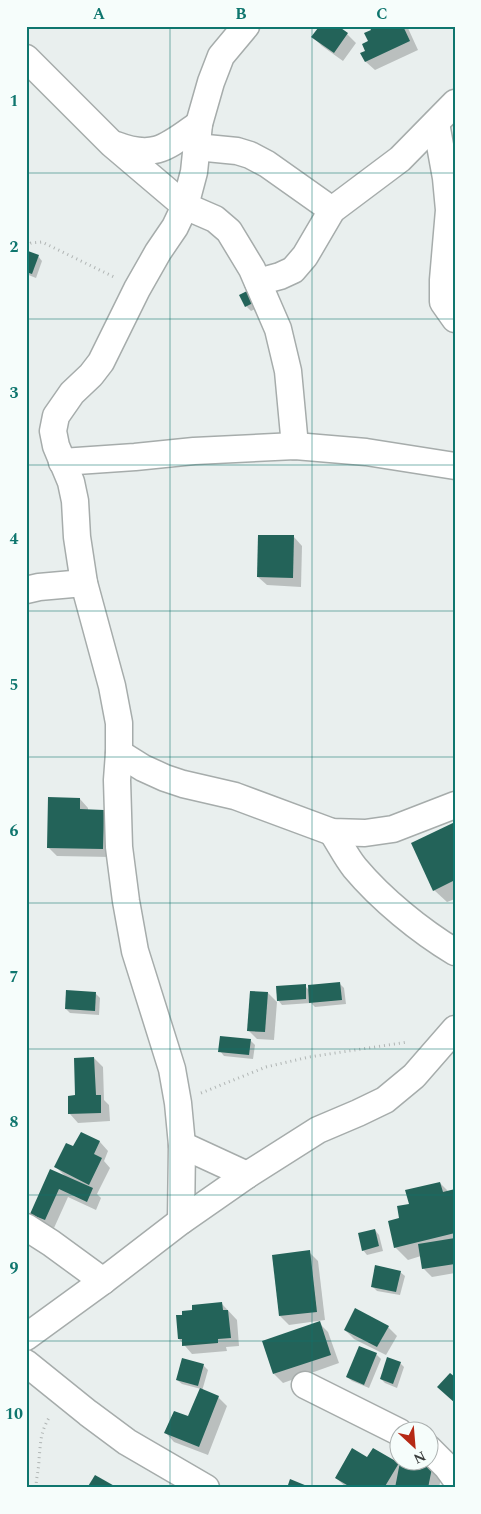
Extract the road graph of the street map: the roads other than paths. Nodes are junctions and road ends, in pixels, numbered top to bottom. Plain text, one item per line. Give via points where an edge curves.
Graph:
1 (246, 26) edge
2 (26, 58) edge
3 (455, 103) edge
4 (436, 123) junction
5 (197, 136) junction
6 (112, 144) junction
7 (185, 206) junction
8 (332, 210) junction
9 (258, 282) junction
10 (455, 319) edge
11 (295, 446) junction
12 (62, 462) junction
13 (455, 466) edge
14 (84, 583) junction
15 (26, 590) edge
16 (119, 753) junction
17 (455, 805) edge
18 (332, 832) junction
19 (455, 952) edge
20 (451, 1033) edge
21 (182, 1145) junction
22 (248, 1175) junction
23 (181, 1221) junction
24 (26, 1228) edge
25 (103, 1281) junction
26 (26, 1338) edge
27 (26, 1363) edge
28 (305, 1385) dead end
29 (388, 1426) edge
30 (438, 1458) edge
31 (455, 1478) edge
32 (206, 1488) edge

1 - 5 street via 221,56 203,106
2 - 6 street
3 - 4 street
4 - 8 street via 400,158
4 - 10 street via 449,210 443,302
5 - 6 street via 150,152 128,150
5 - 7 street via 194,172
5 - 8 street via 267,164
6 - 7 street
7 - 9 street via 215,219 229,231
7 - 12 street via 137,289 101,362 56,416 53,431
8 - 9 street via 293,270
9 - 11 street via 278,329 288,371
11 - 12 street
11 - 13 street via 366,452
12 - 14 street via 75,501
14 - 15 street
14 - 16 street via 112,686 119,723
16 - 18 street via 164,778 235,796
16 - 21 street via 119,847 126,901 135,951 172,1069
17 - 18 street via 393,828 365,833
18 - 19 street via 374,889
20 - 22 street via 414,1076 385,1100 318,1130
21 - 22 street
21 - 23 street
22 - 23 street
23 - 25 street
24 - 25 street
25 - 26 street
27 - 32 street via 128,1442
28 - 29 street
30 - 31 street

